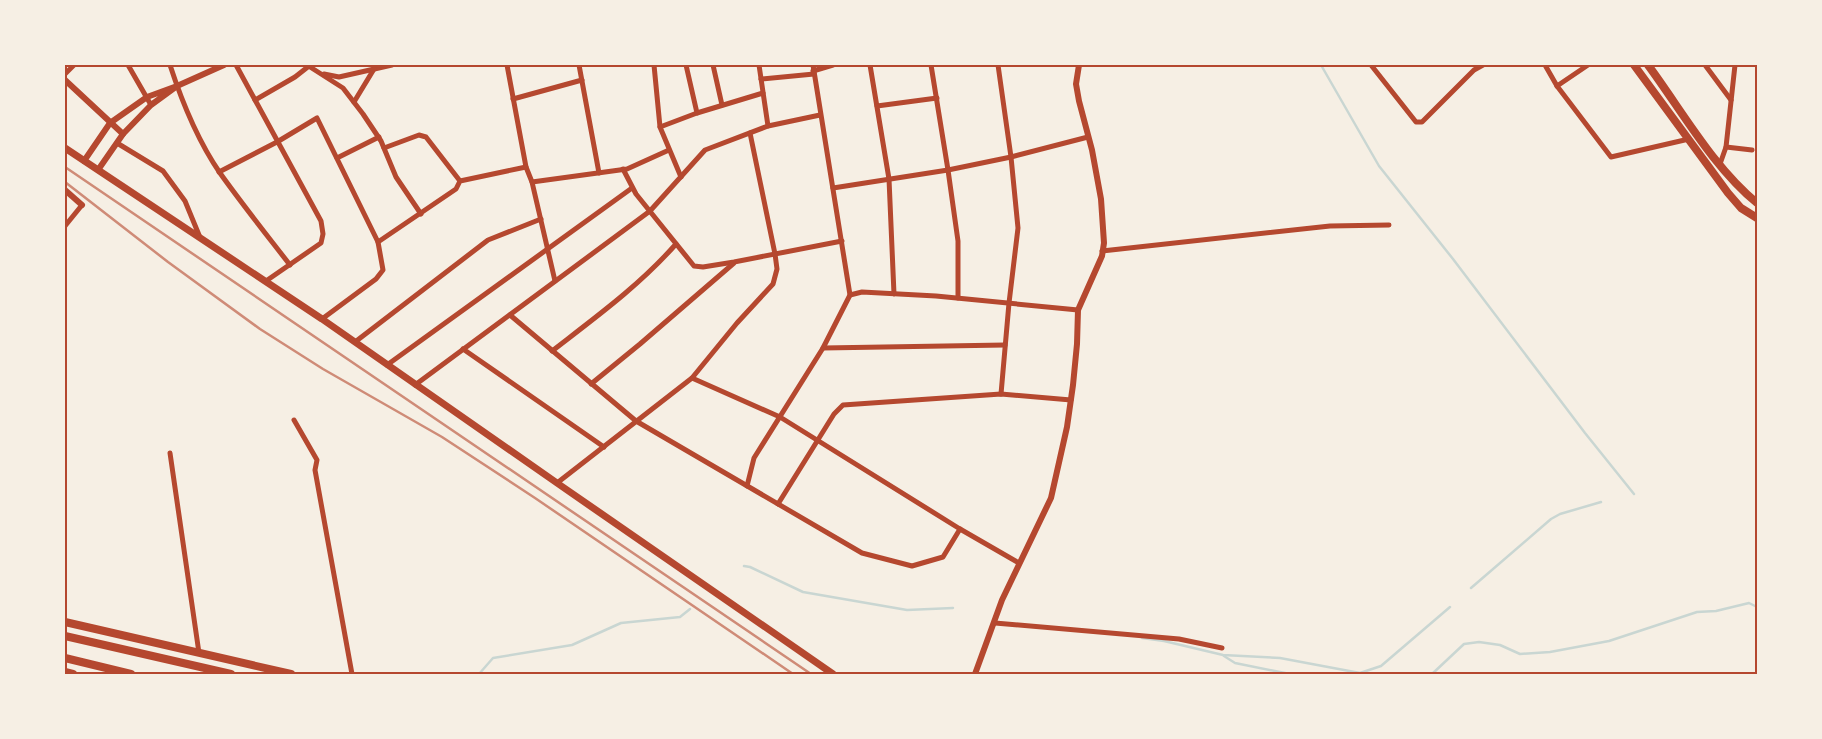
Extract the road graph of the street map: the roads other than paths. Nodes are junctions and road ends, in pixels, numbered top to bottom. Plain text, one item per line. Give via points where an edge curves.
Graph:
1 (74, 65) edge
2 (128, 65) edge
3 (170, 65) edge
4 (224, 65) edge
5 (236, 65) edge
6 (392, 65) edge
7 (506, 65) edge
8 (579, 65) edge
9 (654, 65) edge
10 (686, 65) edge
11 (713, 65) edge
12 (759, 65) edge
13 (833, 65) edge
14 (870, 65) edge
15 (931, 65) edge
16 (998, 65) edge
17 (1079, 65) edge
18 (1371, 65) edge
19 (1483, 65) edge
20 (1545, 65) edge
21 (1588, 65) edge
22 (1634, 65) edge
23 (1648, 65) edge
24 (1705, 65) edge
25 (1736, 65) edge
26 (308, 66) edge
27 (374, 68) junction
28 (1472, 68) edge
29 (813, 70) edge
30 (320, 73) junction
31 (65, 74) edge
32 (761, 79) junction
33 (65, 80) edge
34 (582, 80) junction
35 (176, 86) junction
36 (1557, 86) junction
37 (763, 93) junction
38 (147, 97) junction
39 (937, 98) junction
40 (513, 99) junction
41 (255, 100) junction
42 (1731, 100) junction
43 (354, 102) junction
44 (152, 105) junction
45 (722, 105) junction
46 (877, 106) junction
47 (697, 113) junction
48 (820, 115) junction
49 (110, 122) junction
50 (768, 126) junction
51 (660, 127) junction
52 (750, 133) junction
53 (123, 134) junction
54 (379, 137) junction
55 (1088, 137) junction
56 (1689, 139) junction
57 (277, 142) junction
58 (117, 143) junction
59 (1726, 147) junction
60 (65, 148) edge
61 (384, 148) junction
62 (669, 150) junction
63 (1752, 150) dead end
64 (1011, 157) junction
65 (337, 158) junction
66 (84, 161) junction
67 (1720, 164) junction
68 (526, 167) junction
69 (623, 169) junction
70 (98, 170) junction
71 (948, 170) junction
72 (219, 172) junction
73 (599, 173) junction
74 (681, 177) junction
75 (889, 179) junction
76 (460, 181) junction
77 (532, 182) junction
78 (632, 188) junction
79 (833, 188) junction
80 (65, 190) edge
81 (1757, 202) edge
82 (82, 205) joint
83 (650, 211) junction
84 (421, 214) junction
85 (1757, 218) edge
86 (541, 219) junction
87 (1389, 225) dead end
88 (65, 226) edge
89 (199, 235) junction
90 (842, 241) junction
91 (378, 242) junction
92 (676, 244) junction
93 (548, 250) junction
94 (1102, 251) junction
95 (775, 254) junction
96 (734, 262) junction
97 (290, 265) junction
98 (266, 281) junction
99 (555, 281) junction
100 (894, 294) junction
101 (850, 295) junction
102 (958, 298) junction
103 (1009, 303) junction
104 (1078, 310) junction
105 (510, 314) junction
106 (322, 318) junction
107 (355, 342) junction
108 (1005, 345) junction
109 (823, 348) junction
110 (463, 349) junction
111 (552, 351) junction
112 (387, 365) junction
113 (692, 378) junction
114 (591, 384) junction
115 (415, 385) junction
116 (1001, 394) junction
117 (1071, 400) junction
118 (780, 417) junction
119 (294, 420) dead end
120 (636, 421) junction
121 (818, 440) junction
122 (604, 448) junction
123 (170, 453) dead end
124 (557, 483) junction
125 (747, 486) junction
126 (778, 504) junction
127 (960, 529) junction
128 (1019, 563) junction
129 (65, 622) edge
130 (995, 623) junction
131 (65, 636) edge
132 (1222, 648) dead end
133 (198, 653) junction
134 (65, 658) edge
135 (132, 674) edge
136 (231, 674) edge
137 (291, 674) edge
138 (352, 674) edge
139 (833, 674) edge
140 (974, 674) edge

1 - 31 street
2 - 38 street
3 - 35 street
4 - 35 street
5 - 41 street
6 - 27 street
7 - 40 street
8 - 34 street
9 - 51 street
10 - 47 street
11 - 45 street
12 - 32 street
13 - 29 street
14 - 46 street
15 - 39 street
16 - 64 street
17 - 55 street via 1076,84
18 - 28 street via 1416,122 1422,122
19 - 28 street
20 - 36 street
21 - 36 street
22 - 56 main road
23 - 67 main road
24 - 42 street
25 - 42 street
26 - 30 street
26 - 41 street
27 - 30 street via 339,77
27 - 43 street
29 - 32 street
29 - 48 street
30 - 43 street via 343,88
32 - 37 street
33 - 49 street
34 - 40 street
34 - 73 street
35 - 38 street
35 - 44 street
35 - 72 street
36 - 56 street via 1611,157
37 - 45 street
37 - 50 street
38 - 44 street
38 - 49 street
39 - 46 street
39 - 71 street
40 - 68 street
41 - 57 street
42 - 59 street
43 - 54 street
44 - 53 street
45 - 47 street
46 - 75 street
47 - 51 street
48 - 50 street
48 - 79 street
49 - 53 street
49 - 66 street
50 - 52 street
51 - 62 street
52 - 74 street via 706,150
52 - 95 street
53 - 58 street
54 - 61 street
54 - 65 street
55 - 64 street
55 - 94 street via 1101,199
56 - 85 main road via 1728,193 1741,208
57 - 65 street via 317,118
57 - 72 street
57 - 97 street via 320,221 323,234 321,243
58 - 70 street
58 - 89 street via 162,171 185,201
59 - 63 street
59 - 67 street
60 - 66 main road
61 - 76 street via 419,135 426,137
61 - 84 street via 396,176
62 - 69 street
62 - 74 street
64 - 71 street
64 - 103 street via 1018,228
65 - 91 street
66 - 70 main road
67 - 81 main road
68 - 76 street
68 - 77 street
69 - 73 street
69 - 78 street
70 - 89 main road
71 - 75 street
71 - 102 street via 958,241
72 - 97 street
73 - 77 street
74 - 83 street
75 - 79 street
75 - 100 street
76 - 84 street via 456,189
77 - 86 street
78 - 83 street
78 - 93 street
79 - 90 street
80 - 82 street
82 - 88 street
83 - 92 street
83 - 99 street
84 - 91 street
86 - 93 street
86 - 107 street via 488,240
87 - 94 street via 1330,226
89 - 98 main road
90 - 95 street
90 - 101 street
91 - 106 street via 382,270 376,279
92 - 96 street via 694,266
92 - 111 street via 635,286
93 - 99 street
93 - 112 street
94 - 104 street
95 - 96 street
95 - 113 street via 777,268 773,284
96 - 114 street
97 - 98 street
98 - 106 main road
99 - 105 street
100 - 101 street via 862,292
100 - 102 street
101 - 109 street
102 - 103 street
103 - 104 street
103 - 108 street
104 - 117 street via 1078,344
105 - 110 street
105 - 111 street
106 - 107 main road
107 - 112 main road
108 - 109 street
108 - 116 street
109 - 118 street
110 - 115 street
110 - 122 street
111 - 114 street
112 - 115 main road
113 - 118 street
113 - 120 street
114 - 120 street
115 - 124 main road
116 - 117 street
116 - 121 street via 843,405
117 - 128 street via 1051,498
118 - 121 street
118 - 125 street via 754,458
119 - 138 street via 317,460 315,470
120 - 122 street
120 - 125 street
121 - 126 street
121 - 127 street
122 - 124 street
123 - 133 street
124 - 139 main road
125 - 126 street
126 - 127 street via 862,553 912,566 943,557
127 - 128 street
128 - 130 street
129 - 133 main road
130 - 132 street via 1179,639
130 - 140 street
131 - 136 main road
133 - 137 main road
134 - 135 main road

